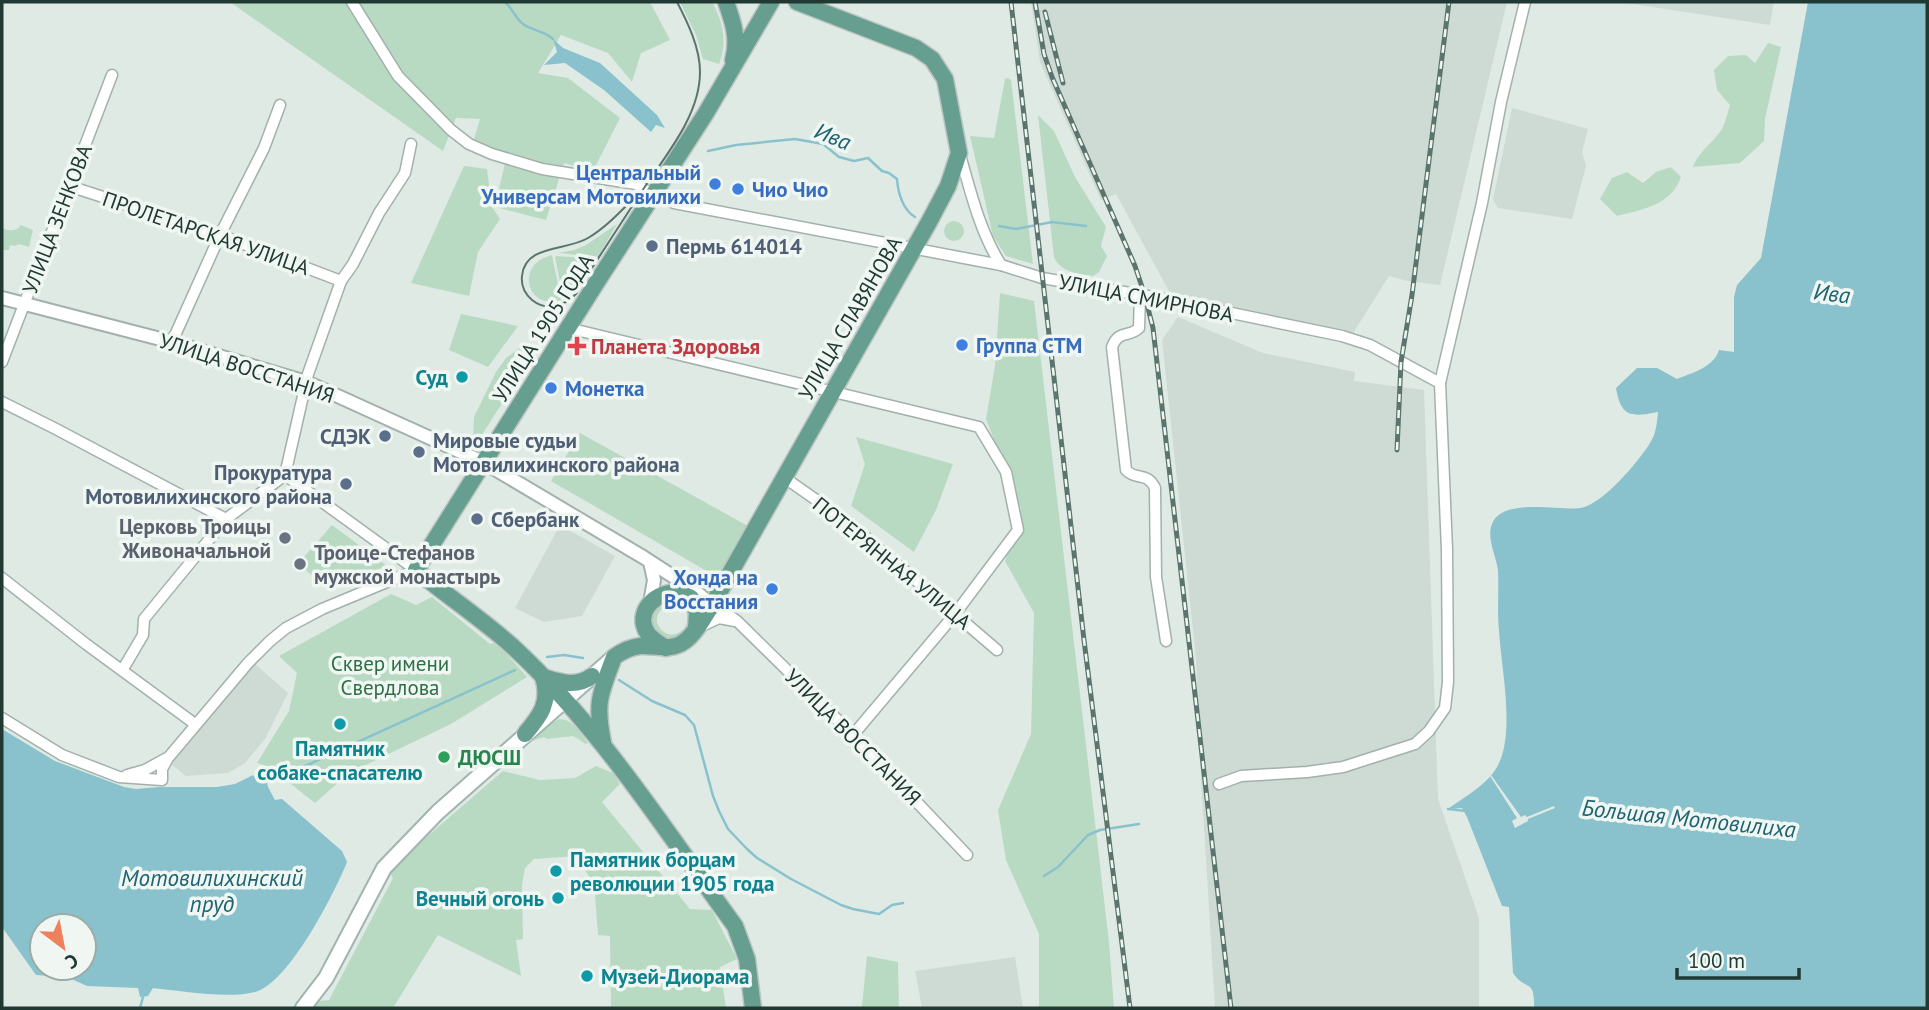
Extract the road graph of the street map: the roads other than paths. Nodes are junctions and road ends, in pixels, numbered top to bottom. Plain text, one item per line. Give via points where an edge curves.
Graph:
1 (352, 2) edge
2 (726, 2) edge
3 (772, 2) edge
4 (797, 2) edge
5 (1525, 2) edge
6 (112, 75) dead end
7 (727, 78) junction
8 (280, 105) dead end
9 (411, 144) dead end
10 (959, 153) junction
11 (69, 186) junction
12 (654, 194) junction
13 (220, 235) junction
14 (914, 249) junction
15 (1001, 265) junction
16 (341, 281) junction
17 (1140, 295) junction
18 (2, 298) edge
19 (24, 304) junction
20 (568, 328) junction
21 (172, 342) junction
22 (2, 362) edge
23 (306, 382) junction
24 (1440, 383) junction
25 (832, 392) junction
26 (2, 402) edge
27 (483, 462) junction
28 (285, 475) junction
29 (785, 478) junction
30 (226, 519) junction
31 (647, 559) junction
32 (416, 570) junction
33 (665, 571) junction
34 (2, 578) edge
35 (691, 598) junction
36 (650, 603) junction
37 (712, 605) junction
38 (955, 614) junction
39 (737, 621) junction
40 (696, 628) junction
41 (1166, 640) dead end
42 (666, 648) junction
43 (997, 650) dead end
44 (614, 657) junction
45 (123, 669) junction
46 (592, 676) junction
47 (543, 677) junction
48 (565, 701) junction
49 (2, 718) edge
50 (195, 724) junction
51 (525, 734) junction
52 (853, 735) junction
53 (603, 744) junction
54 (168, 758) junction
55 (119, 777) junction
56 (1219, 784) dead end
57 (967, 855) dead end
58 (303, 1008) edge
59 (753, 1008) edge

1 - 12 street, УЛИЦА СМИРНОВА via 398,76 469,144 542,169 636,184
2 - 7 main road, УЛИЦА 1905 ГОДА via 736,41
3 - 7 main road, УЛИЦА 1905 ГОДА
4 - 10 main road, УЛИЦА СЛАВЯНОВА via 916,48 932,59 945,79
5 - 24 street
6 - 11 street, УЛИЦА ЗЕНКОВА
7 - 12 main road, УЛИЦА 1905 ГОДА
8 - 13 street
9 - 16 street via 405,173
10 - 14 main road, УЛИЦА СЛАВЯНОВА via 948,186
10 - 15 street via 989,245
11 - 13 street, ПРОЛЕТАРСКАЯ УЛИЦА
11 - 19 street, УЛИЦА ЗЕНКОВА
12 - 14 street, УЛИЦА СМИРНОВА via 674,203
12 - 20 main road, УЛИЦА 1905 ГОДА
13 - 16 street, ПРОЛЕТАРСКАЯ УЛИЦА
13 - 21 street
14 - 15 street, УЛИЦА СМИРНОВА
14 - 25 main road, УЛИЦА СЛАВЯНОВА
15 - 17 street, УЛИЦА СМИРНОВА via 1042,278
16 - 23 street
17 - 24 street, УЛИЦА СМИРНОВА via 1359,340
17 - 41 street via 1139,328 1122,334 1112,347 1126,470 1150,479 1154,488 1156,577
18 - 19 street, УЛИЦА ВОССТАНИЯ
19 - 21 street, УЛИЦА ВОССТАНИЯ
19 - 22 street, УЛИЦА ЗЕНКОВА
20 - 25 street
20 - 27 main road, УЛИЦА 1905 ГОДА
21 - 23 street, УЛИЦА ВОССТАНИЯ
23 - 27 street, УЛИЦА ВОССТАНИЯ
23 - 28 street
24 - 56 street via 1447,550 1445,708 1415,744 1343,767 1241,776
25 - 29 main road, УЛИЦА СЛАВЯНОВА
25 - 38 street via 979,427 1006,472 1018,530
26 - 30 street
27 - 31 street
27 - 32 main road, УЛИЦА 1905 ГОДА
28 - 30 street
28 - 32 street
29 - 37 main road, УЛИЦА СЛАВЯНОВА
29 - 38 street, ПОТЕРЯННАЯ УЛИЦА via 849,523
30 - 45 street via 144,620 143,635
31 - 33 street
31 - 36 street via 654,580
32 - 47 main road via 509,643
32 - 50 street via 321,608 286,628 248,663
33 - 35 street
33 - 37 street
34 - 45 street
35 - 36 main road via 664,594
35 - 37 street, УЛИЦА ВОССТАНИЯ
35 - 40 main road via 697,612
36 - 42 main road via 644,625
37 - 39 street, УЛИЦА ВОССТАНИЯ
37 - 40 main road, УЛИЦА СЛАВЯНОВА
38 - 43 street, ПОТЕРЯННАЯ УЛИЦА
38 - 52 street
39 - 40 street via 719,618
39 - 52 street, УЛИЦА ВОССТАНИЯ
40 - 42 main road via 679,645
42 - 44 main road via 640,646
44 - 46 main road
44 - 53 main road via 598,703
45 - 50 street
46 - 47 main road via 571,684
46 - 48 main road
47 - 48 main road
47 - 51 main road via 542,713
48 - 51 main road
48 - 53 main road
49 - 55 street via 62,755
50 - 54 street
51 - 58 main road via 438,811 384,869 326,978
52 - 57 street, УЛИЦА ВОССТАНИЯ
53 - 59 main road via 735,926 747,959
54 - 55 street
54 - 55 street via 162,780

